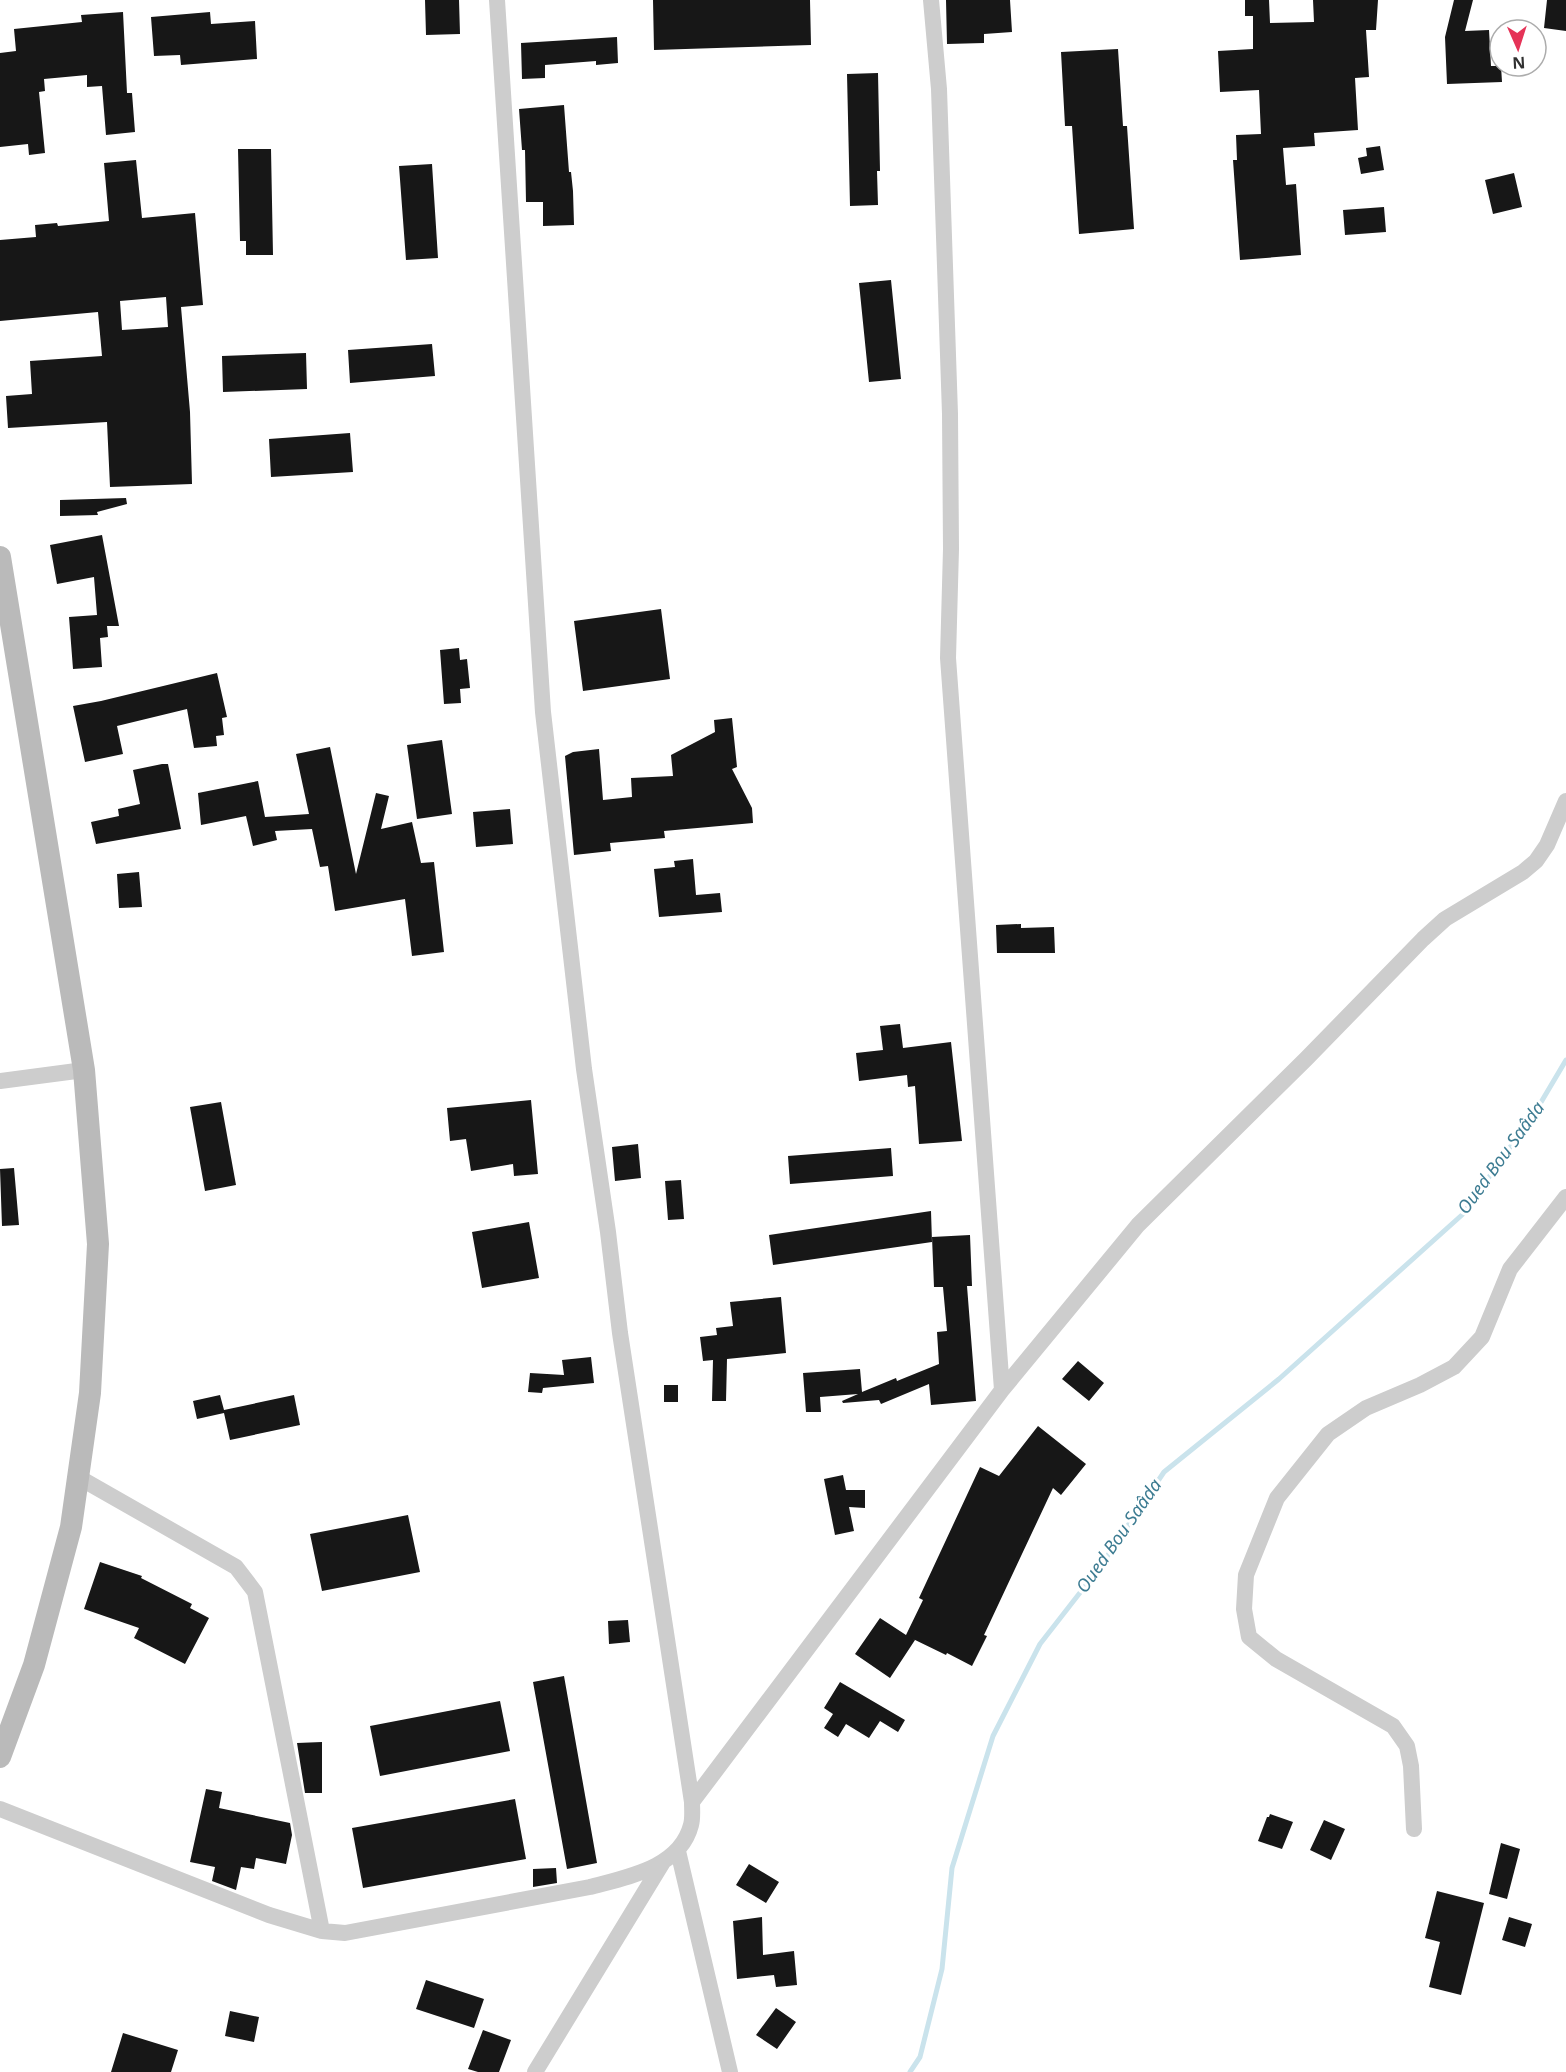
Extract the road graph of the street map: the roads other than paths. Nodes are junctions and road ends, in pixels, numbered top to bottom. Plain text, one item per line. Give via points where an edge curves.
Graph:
1 (496, 0) edge
2 (931, 0) edge
3 (0, 557) edge
4 (1566, 801) edge
5 (84, 1070) junction
6 (0, 1081) edge
7 (1566, 1197) edge
8 (1002, 1390) junction
9 (78, 1477) junction
10 (0, 1757) edge
11 (692, 1802) junction
12 (0, 1809) edge
13 (1414, 1829) dead end
14 (678, 1851) junction
15 (663, 1862) junction
16 (322, 1931) junction
17 (535, 2072) edge
18 (730, 2072) edge

1 - 11 street via 543,712 584,1069 620,1333
2 - 8 street via 939,89 951,414 948,658
3 - 5 main road
4 - 8 street via 1536,861 1445,919 1423,939 1138,1224
5 - 6 street
5 - 9 main road via 98,1244 90,1393
7 - 13 street via 1510,1269 1482,1336 1454,1367 1366,1408 1328,1434 1276,1498 1246,1575 1244,1609 1249,1637 1276,1659 1392,1726 1407,1746
8 - 11 street
9 - 10 main road via 71,1527 34,1665
9 - 16 street via 236,1567 255,1592
11 - 14 street via 691,1824
12 - 16 street via 269,1915
14 - 15 street
14 - 18 street
15 - 16 street via 590,1887 345,1933
15 - 17 street

